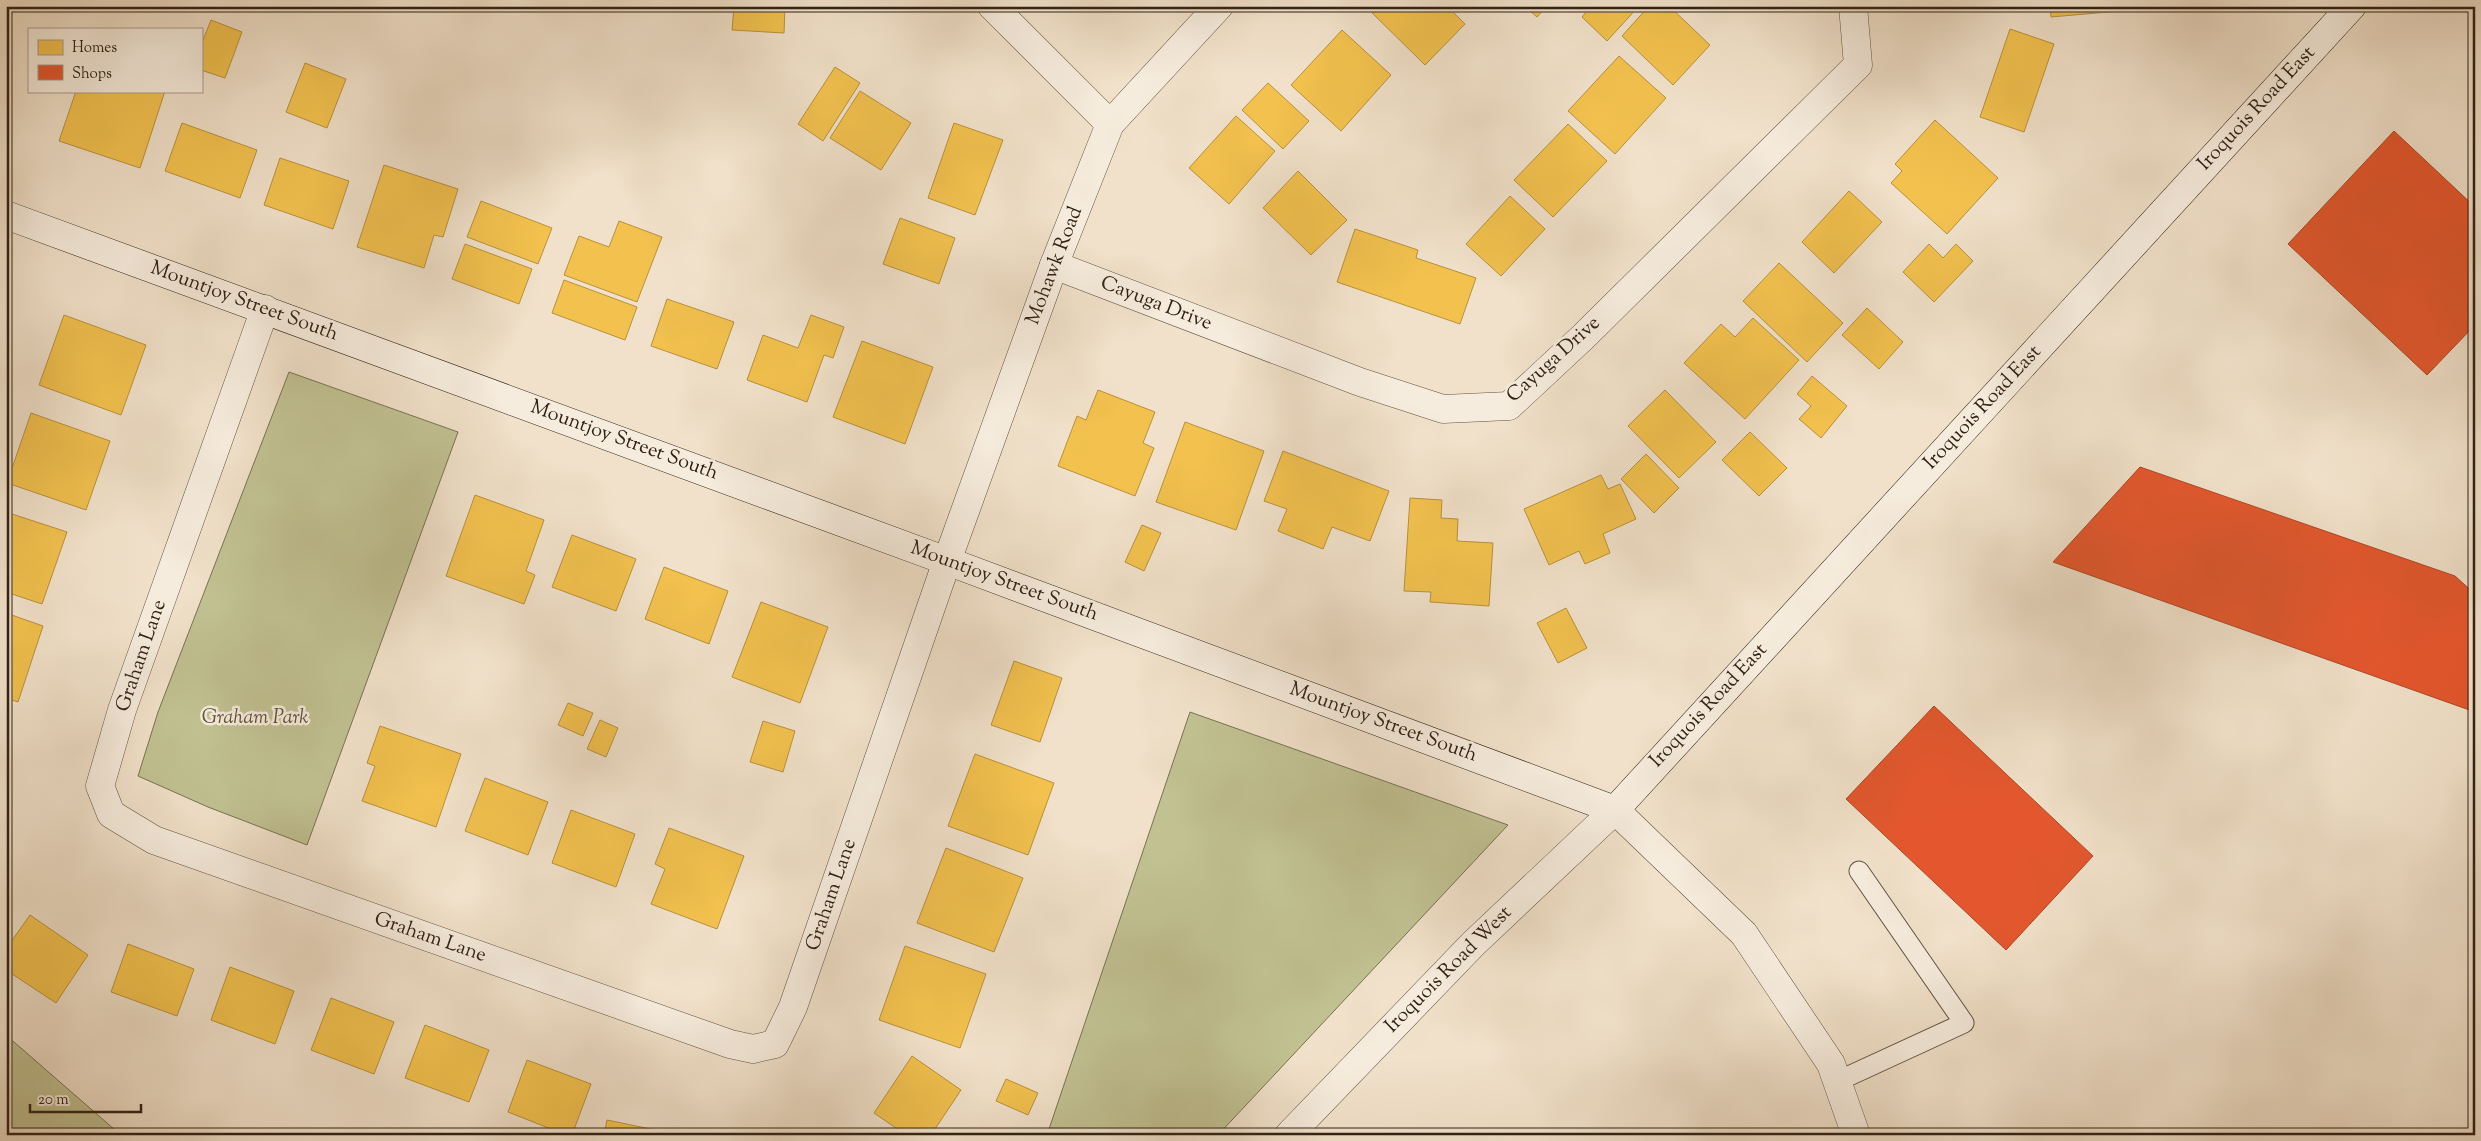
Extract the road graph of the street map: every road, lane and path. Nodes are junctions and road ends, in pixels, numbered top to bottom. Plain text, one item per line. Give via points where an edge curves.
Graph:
1 (992, 6) edge
2 (1220, 6) edge
3 (1852, 6) edge
4 (2352, 6) edge
5 (1110, 124) junction
6 (6, 215) edge
7 (1054, 265) junction
8 (265, 309) junction
9 (947, 560) junction
10 (1614, 810) junction
11 (1859, 871) dead end
12 (1838, 1081) junction
13 (1288, 1135) edge
14 (1856, 1135) edge

1 - 5 street
2 - 5 street, Mohawk Road
3 - 7 street, Cayuga Drive via 1858,66 1509,406 1443,409 1360,382
4 - 10 street, Iroquois Road East
5 - 7 street, Mohawk Road
6 - 8 street, Mountjoy Street South
7 - 9 street, Mohawk Road
8 - 9 street, Mountjoy Street South
8 - 9 street, Graham Lane via 122,710 100,786 110,814 154,840 730,1044 753,1049 775,1044 794,1007
9 - 10 street, Mountjoy Street South
10 - 12 street, Mountjoy Street South via 1744,934 1832,1064
10 - 13 street, Iroquois Road West via 1472,944
11 - 12 lane via 1964,1023
12 - 14 street, Mountjoy Street South

